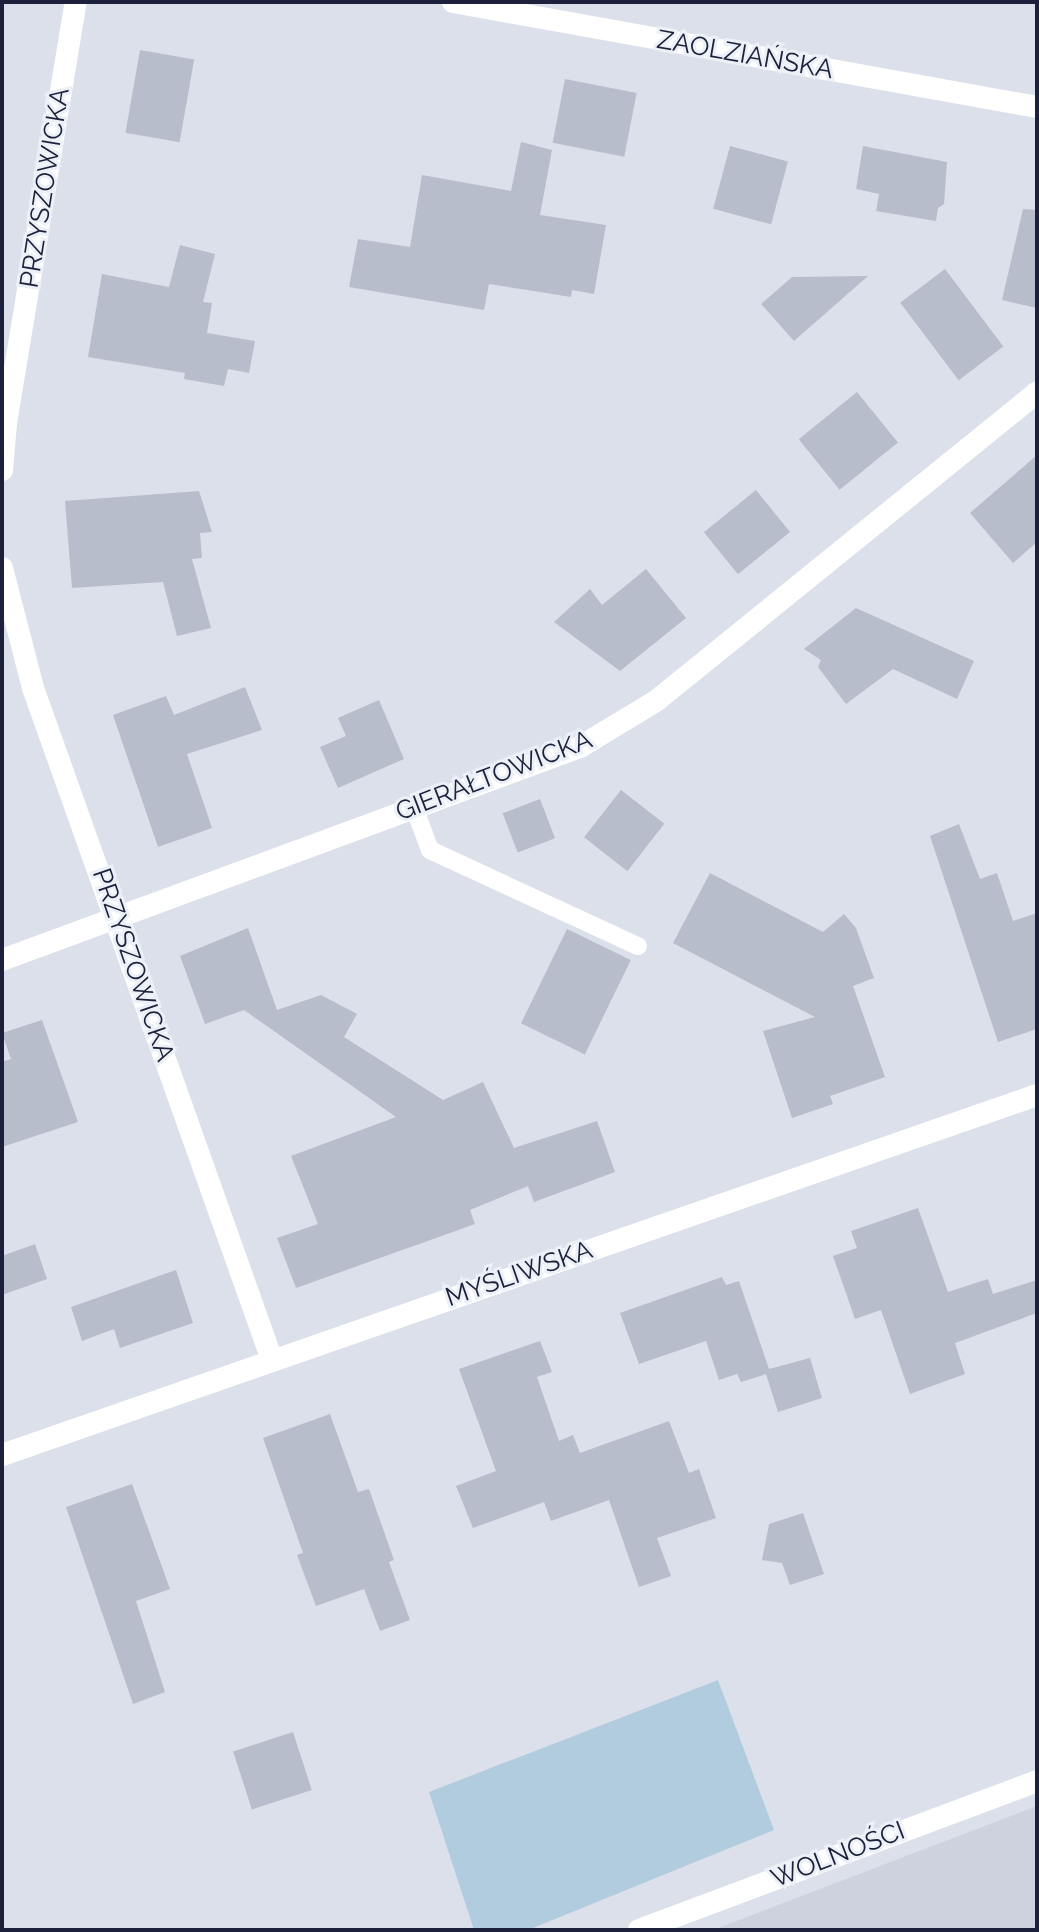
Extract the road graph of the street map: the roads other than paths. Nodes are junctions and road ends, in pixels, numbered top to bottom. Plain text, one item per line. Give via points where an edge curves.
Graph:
1 (76, 2) edge
2 (453, 2) edge
3 (1037, 107) edge
4 (1037, 393) edge
5 (2, 470) edge
6 (2, 568) edge
7 (414, 807) junction
8 (116, 918) junction
9 (638, 946) dead end
10 (2, 960) edge
11 (1037, 1095) edge
12 (272, 1360) junction
13 (2, 1455) edge
14 (1037, 1781) edge
15 (639, 1930) edge

1 - 5 street, PRZYSZOWICKA
2 - 3 street, ZAOLZIAŃSKA
4 - 7 street, GIERAŁTOWICKA via 656,701 580,747
6 - 8 street, PRZYSZOWICKA via 33,688
7 - 8 street, GIERAŁTOWICKA
7 - 9 lane via 430,850
8 - 10 street, GIERAŁTOWICKA
8 - 12 street, PRZYSZOWICKA
11 - 12 street, MYŚLIWSKA
12 - 13 street, MYŚLIWSKA
14 - 15 street, WOLNOŚCI

